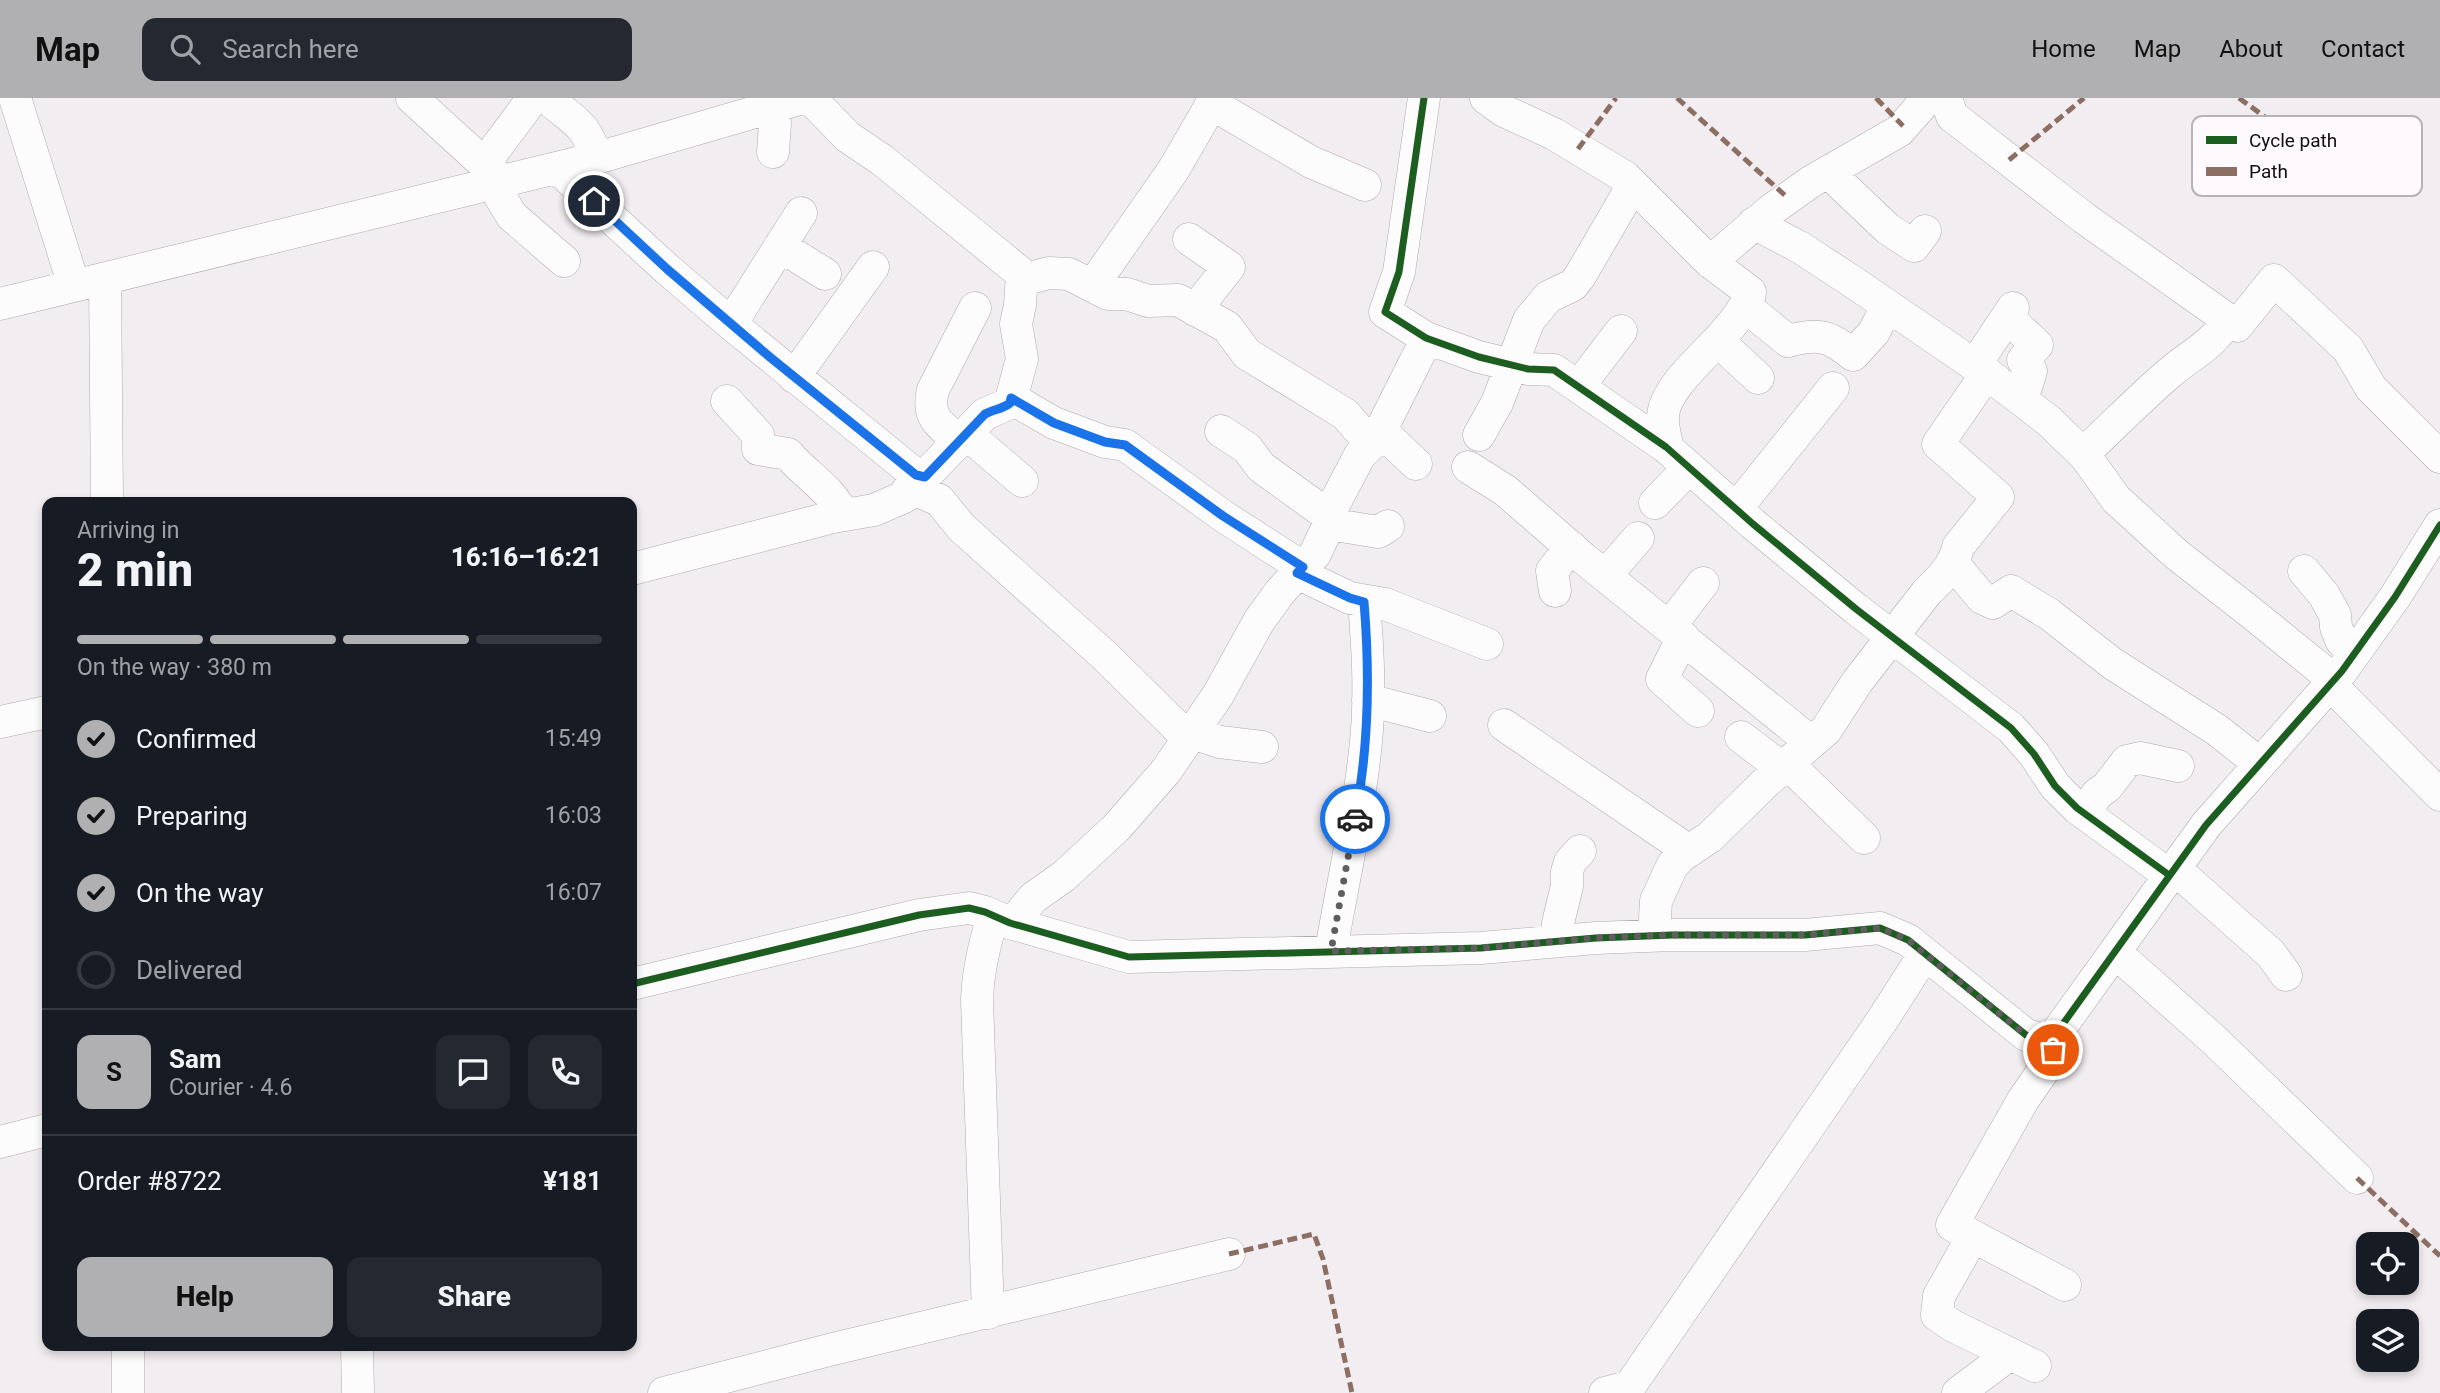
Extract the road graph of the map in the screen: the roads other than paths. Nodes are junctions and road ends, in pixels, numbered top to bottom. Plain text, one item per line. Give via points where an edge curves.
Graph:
1 (15, 98) edge
2 (412, 98) edge
3 (533, 98) edge
4 (553, 98) edge
5 (810, 98) edge
6 (1424, 98) edge
7 (1486, 98) edge
8 (1928, 98) edge
9 (1946, 98) edge
10 (1213, 101) edge
11 (788, 102) edge
12 (772, 152) dead end
13 (597, 158) junction
14 (557, 167) junction
15 (1828, 172) junction
16 (490, 173) junction
17 (1365, 185) dead end
18 (1633, 186) junction
19 (801, 213) dead end
20 (1754, 223) junction
21 (1925, 232) dead end
22 (1189, 239) dead end
23 (780, 246) junction
24 (564, 261) dead end
25 (1710, 262) junction
26 (873, 267) dead end
27 (825, 274) dead end
28 (105, 279) junction
29 (1022, 280) junction
30 (1093, 285) junction
31 (74, 286) junction
32 (0, 304) edge
33 (1745, 306) junction
34 (1887, 306) junction
35 (975, 308) dead end
36 (1195, 310) junction
37 (2228, 319) junction
38 (731, 324) junction
39 (1621, 331) dead end
40 (1427, 338) junction
41 (1718, 341) junction
42 (1511, 365) junction
43 (1981, 369) junction
44 (794, 377) junction
45 (1758, 378) dead end
46 (1579, 386) junction
47 (1833, 388) dead end
48 (1011, 398) junction
49 (2022, 400) junction
50 (727, 401) dead end
51 (1222, 431) dead end
52 (1479, 435) dead end
53 (1375, 437) junction
54 (964, 438) junction
55 (2083, 454) junction
56 (2440, 457) edge
57 (1678, 458) junction
58 (1416, 464) dead end
59 (1468, 467) dead end
60 (1022, 481) dead end
61 (912, 483) junction
62 (107, 497) edge
63 (1655, 503) dead end
64 (1736, 509) junction
65 (843, 515) junction
66 (1329, 520) junction
67 (2440, 525) edge
68 (1388, 526) dead end
69 (1637, 538) dead end
70 (1571, 547) junction
71 (1952, 562) junction
72 (637, 568) edge
73 (1300, 570) junction
74 (2304, 571) dead end
75 (1606, 575) junction
76 (1703, 583) dead end
77 (1555, 591) dead end
78 (1364, 602) junction
79 (1676, 631) junction
80 (1892, 637) junction
81 (1487, 644) dead end
82 (2354, 654) junction
83 (2332, 682) junction
84 (1368, 700) junction
85 (1699, 711) dead end
86 (42, 713) edge
87 (1430, 716) dead end
88 (0, 722) edge
89 (1504, 725) dead end
90 (1190, 736) junction
91 (1741, 737) dead end
92 (1811, 742) junction
93 (1262, 747) dead end
94 (2260, 764) junction
95 (1786, 766) junction
96 (2178, 766) dead end
97 (2440, 795) edge
98 (2085, 814) junction
99 (1864, 838) dead end
100 (1689, 851) junction
101 (1580, 852) dead end
102 (2171, 872) junction
103 (1003, 920) junction
104 (1654, 936) junction
105 (1558, 941) junction
106 (1331, 951) junction
107 (2115, 952) junction
108 (1924, 955) junction
109 (2286, 975) dead end
110 (637, 984) edge
111 (2051, 1042) junction
112 (42, 1131) edge
113 (0, 1142) edge
114 (2357, 1178) dead end
115 (1973, 1236) junction
116 (1228, 1254) dead end
117 (2066, 1285) dead end
118 (988, 1313) junction
119 (128, 1351) edge
120 (357, 1351) edge
121 (128, 1393) edge
122 (358, 1393) edge
123 (664, 1393) edge
124 (1605, 1393) edge
125 (1958, 1393) edge

1 - 31 street
2 - 16 street
3 - 16 street
4 - 13 street via 552,102 586,131
5 - 29 street via 848,136 1017,267
6 - 40 street via 1399,272 1385,312
7 - 18 street via 1554,134
8 - 15 street via 1899,131
9 - 37 street via 1952,116 2084,218
10 - 17 street via 1311,162
10 - 30 street via 1174,169
11 - 12 street via 775,122
11 - 13 street
13 - 14 street
14 - 16 street
14 - 38 street
15 - 20 street
15 - 21 street via 1888,229 1914,246
16 - 24 street via 512,216
16 - 28 street
18 - 25 street
18 - 42 street via 1573,285 1548,296 1536,309
19 - 23 street
20 - 25 street
20 - 34 street via 1801,248
22 - 36 street via 1228,267
23 - 27 street
23 - 38 street
25 - 33 street via 1750,292
26 - 44 street
28 - 31 street
28 - 62 street
29 - 30 street via 1049,273 1069,274
29 - 48 street via 1016,324 1022,359
30 - 36 street via 1108,294 1148,301 1178,300
31 - 32 street
33 - 34 street via 1787,341 1804,335 1826,338 1853,355 1874,332
33 - 41 street
34 - 43 street
35 - 54 street via 930,403 932,414
36 - 53 street via 1227,327 1247,355
37 - 55 street via 2214,339 2173,370
37 - 56 street via 2237,326 2274,280 2348,349 2371,388
38 - 44 street
39 - 46 street
40 - 42 street
40 - 53 street
41 - 45 street
41 - 57 street via 1685,373 1666,403 1663,419
42 - 46 street via 1554,370
42 - 52 street
43 - 49 street
43 - 49 street via 2010,312 2037,345 2023,360 2031,371
43 - 71 street via 1938,444 1998,497 1958,547
44 - 61 street
46 - 57 street
47 - 64 street
48 - 54 street via 1005,407 985,414
48 - 73 street via 1054,423 1125,445
49 - 55 street
50 - 65 street via 758,435 758,449 788,454 836,500
51 - 66 street
53 - 58 street
53 - 66 street via 1360,455
54 - 60 street
54 - 61 street via 925,477
55 - 83 street via 2116,499 2175,554
57 - 63 street
57 - 64 street
59 - 70 street via 1506,491
61 - 65 street via 904,497 874,510
61 - 90 street via 939,500 962,528
64 - 80 street
65 - 72 street
66 - 68 street via 1378,532
66 - 73 street via 1315,554
67 - 82 street
69 - 75 street
70 - 75 street
70 - 77 street via 1552,571
71 - 80 street
71 - 94 street via 1982,598 1993,603 2011,591 2022,597
73 - 78 street
73 - 90 street via 1259,621
74 - 82 street via 2324,595 2342,640
75 - 79 street
76 - 79 street
78 - 81 street via 1385,604
78 - 84 street
79 - 85 street via 1662,679
79 - 92 street
80 - 92 street via 1826,730
80 - 98 street via 2011,728 2054,786
82 - 83 street
83 - 94 street
83 - 97 street
84 - 87 street
84 - 106 street via 1360,794
86 - 88 street
89 - 100 street
90 - 93 street
90 - 103 street via 1116,828 1064,876
91 - 95 street
92 - 95 street
94 - 102 street
95 - 99 street
95 - 100 street
96 - 98 street via 2140,758 2127,761
98 - 102 street
100 - 104 street via 1672,866 1656,901
101 - 105 street via 1567,872
102 - 107 street
102 - 109 street via 2271,954
103 - 106 street via 1129,957
103 - 110 street via 969,908 919,915
103 - 118 street via 982,952 977,1000
104 - 105 street
104 - 108 street via 1805,935 1880,928 1899,934
105 - 106 street via 1481,948
107 - 111 street
107 - 114 street
108 - 111 street via 2026,1035
108 - 124 street via 1632,1382
111 - 115 street via 2052,1058 1952,1225
112 - 113 street
115 - 117 street
115 - 125 street via 1939,1296 1937,1315 2022,1360
116 - 118 street
118 - 123 street
119 - 121 street
120 - 122 street

